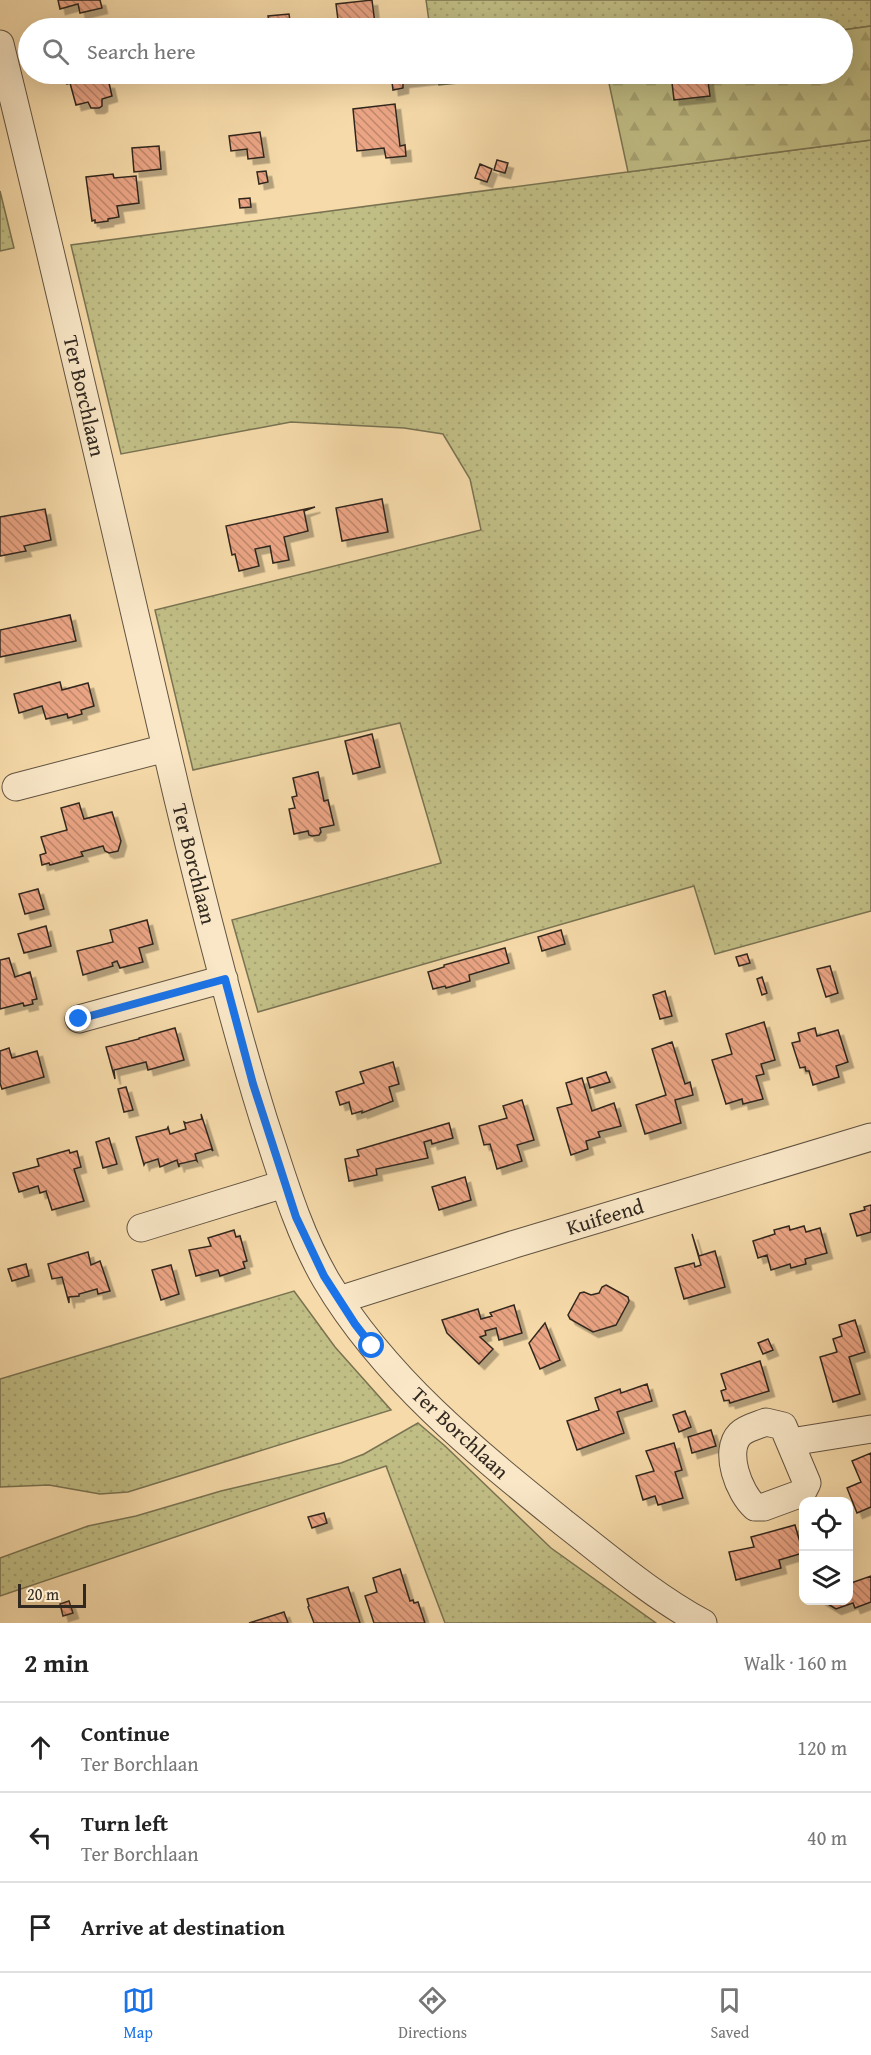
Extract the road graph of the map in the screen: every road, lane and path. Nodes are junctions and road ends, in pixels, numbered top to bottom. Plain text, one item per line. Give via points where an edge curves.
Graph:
1 (0, 44) edge
2 (166, 748) junction
3 (16, 787) dead end
4 (225, 979) junction
5 (79, 1019) dead end
6 (871, 1137) edge
7 (284, 1184) junction
8 (141, 1228) dead end
9 (339, 1300) junction
10 (871, 1430) edge
11 (791, 1442) dead end
12 (703, 1623) edge

1 - 2 street, Ter Borchlaan
2 - 3 street
2 - 4 street, Ter Borchlaan
4 - 5 street
4 - 7 street, Ter Borchlaan
6 - 9 street, Kuifeend
7 - 8 street
7 - 9 street, Ter Borchlaan via 310,1250
9 - 12 street, Ter Borchlaan via 395,1372 479,1455 612,1562
10 - 11 street

